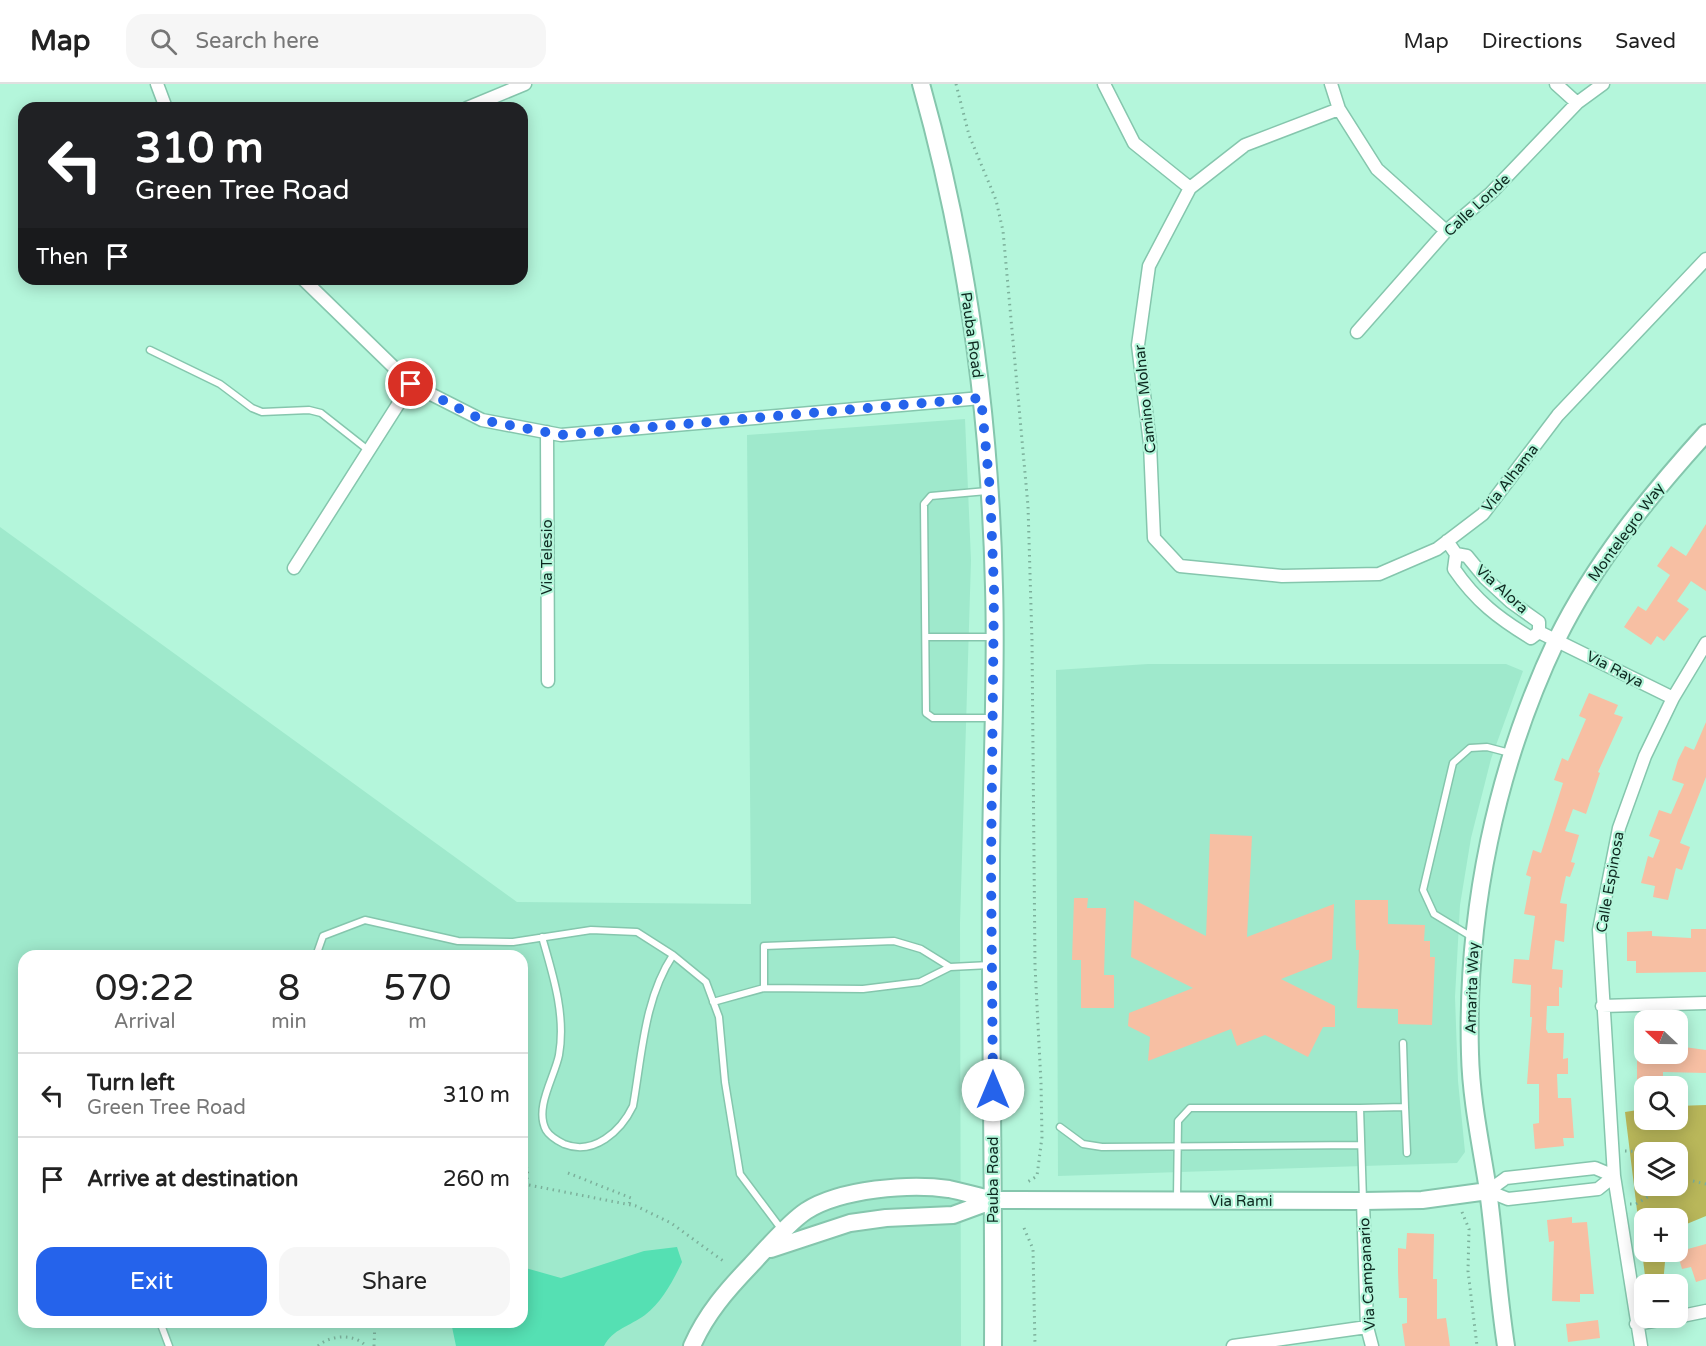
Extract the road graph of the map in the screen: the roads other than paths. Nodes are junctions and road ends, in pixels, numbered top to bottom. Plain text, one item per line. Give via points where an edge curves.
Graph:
1 (157, 84) edge
2 (525, 84) edge
3 (921, 84) edge
4 (1104, 84) edge
5 (1331, 84) edge
6 (1556, 84) edge
7 (1603, 84) edge
8 (163, 102) edge
9 (481, 102) edge
10 (1577, 103) junction
11 (1339, 109) junction
12 (1190, 188) junction
13 (1446, 231) junction
14 (1706, 259) edge
15 (309, 285) edge
16 (1358, 332) dead end
17 (150, 350) dead end
18 (411, 384) junction
19 (981, 398) junction
20 (547, 432) junction
21 (1706, 433) edge
22 (369, 450) junction
23 (990, 490) junction
24 (1447, 541) junction
25 (1456, 554) junction
26 (1180, 566) joint
27 (294, 568) dead end
28 (1539, 632) junction
29 (926, 637) junction
30 (995, 637) junction
31 (1557, 640) junction
32 (1706, 643) edge
33 (548, 681) dead end
34 (1673, 698) junction
35 (992, 718) junction
36 (1514, 754) junction
37 (542, 937) junction
38 (1474, 939) junction
39 (318, 950) edge
40 (673, 955) junction
41 (991, 965) junction
42 (950, 967) junction
43 (764, 988) junction
44 (714, 1002) junction
45 (1706, 1003) edge
46 (1602, 1006) junction
47 (1403, 1043) dead end
48 (1405, 1107) junction
49 (1360, 1108) junction
50 (1060, 1126) dead end
51 (1178, 1145) junction
52 (1361, 1145) junction
53 (1407, 1153) dead end
54 (1614, 1176) junction
55 (1488, 1191) junction
56 (994, 1200) junction
57 (1363, 1201) junction
58 (1177, 1202) junction
59 (784, 1232) junction
60 (763, 1252) junction
61 (1634, 1311) edge
62 (1706, 1311) edge
63 (1688, 1315) edge
64 (1367, 1326) junction
65 (162, 1328) edge
66 (1637, 1328) edge
67 (169, 1346) edge
68 (692, 1346) edge
69 (993, 1346) edge
70 (1233, 1346) edge
71 (1372, 1346) edge
72 (1506, 1346) edge
73 (1641, 1346) edge

1 - 8 street
2 - 9 street
3 - 19 street, Pauba Road via 949,194
4 - 12 street via 1134,143
5 - 11 street
6 - 10 street
7 - 10 street, Calle Londe
10 - 13 street, Calle Londe via 1491,193
11 - 12 street, Camino Molnar via 1245,145
11 - 13 street via 1377,169
12 - 26 street, Camino Molnar via 1149,266 1138,345 1150,444 1154,538
13 - 16 street, Calle Londe
14 - 24 street, Via Alhama via 1558,415 1483,514
15 - 18 street
17 - 22 lane via 220,384 262,412 321,413
18 - 20 street via 482,420
18 - 22 street
19 - 20 street via 561,435
19 - 23 street, Pauba Road
20 - 33 street, Via Telesio
21 - 31 street, Montelegro Way via 1659,484 1615,542
22 - 27 street
23 - 29 lane via 931,496 924,504
23 - 30 street, Pauba Road
24 - 25 street, Via Alora
24 - 26 street, Via Alhama via 1378,574 1282,576
25 - 28 street, Via Alora via 1467,556 1511,602 1539,622
25 - 28 street, Via Alora via 1454,569 1498,619 1531,638
28 - 31 street, Via Alora
29 - 30 lane
29 - 35 lane via 926,713 933,718
30 - 35 street, Pauba Road
31 - 34 street, Via Raya
31 - 36 street, Amarita Way
32 - 34 street, Calle Espinosa
34 - 46 street, Calle Espinosa via 1645,756 1619,828 1599,930
35 - 41 street, Pauba Road
36 - 38 street, Amarita Way via 1493,824
36 - 38 lane via 1487,747 1470,748 1453,763 1429,856 1423,890 1434,914
37 - 39 lane via 513,942 458,941 365,920 323,936
37 - 40 lane via 591,930 637,932
37 - 40 lane via 561,1027 559,1057 543,1105 546,1130 556,1141 570,1146 598,1144 626,1121 633,1106 652,998 659,976
38 - 55 street, Amarita Way via 1470,1056
40 - 44 lane via 706,982
41 - 42 lane
41 - 56 street, Pauba Road
42 - 43 lane via 920,982 863,989
42 - 43 lane via 921,949 894,941 764,946
43 - 44 lane
44 - 59 lane via 740,1174
45 - 46 street
46 - 54 street, Calle Espinosa
47 - 48 lane
48 - 49 lane
48 - 53 lane
49 - 51 lane via 1190,1108 1178,1121
49 - 52 lane
50 - 51 lane via 1083,1144
51 - 52 lane
51 - 58 lane
52 - 57 lane
54 - 55 street, Via Rami via 1595,1168 1506,1178
54 - 55 street, Via Rami via 1598,1189 1508,1199
54 - 61 street, Calle Espinosa
55 - 57 street, Via Rami via 1422,1200
55 - 72 street, Amarita Way
56 - 58 street, Via Rami
56 - 59 street via 948,1189 894,1188 847,1194 806,1211
56 - 60 street via 953,1215 850,1223
56 - 69 street, Pauba Road
57 - 58 street, Via Rami
57 - 64 street, Via Campanario
59 - 60 street
60 - 68 street via 725,1292
62 - 63 street
64 - 70 street
64 - 71 street, Via Campanario
65 - 67 lane
66 - 73 street, Calle Espinosa

